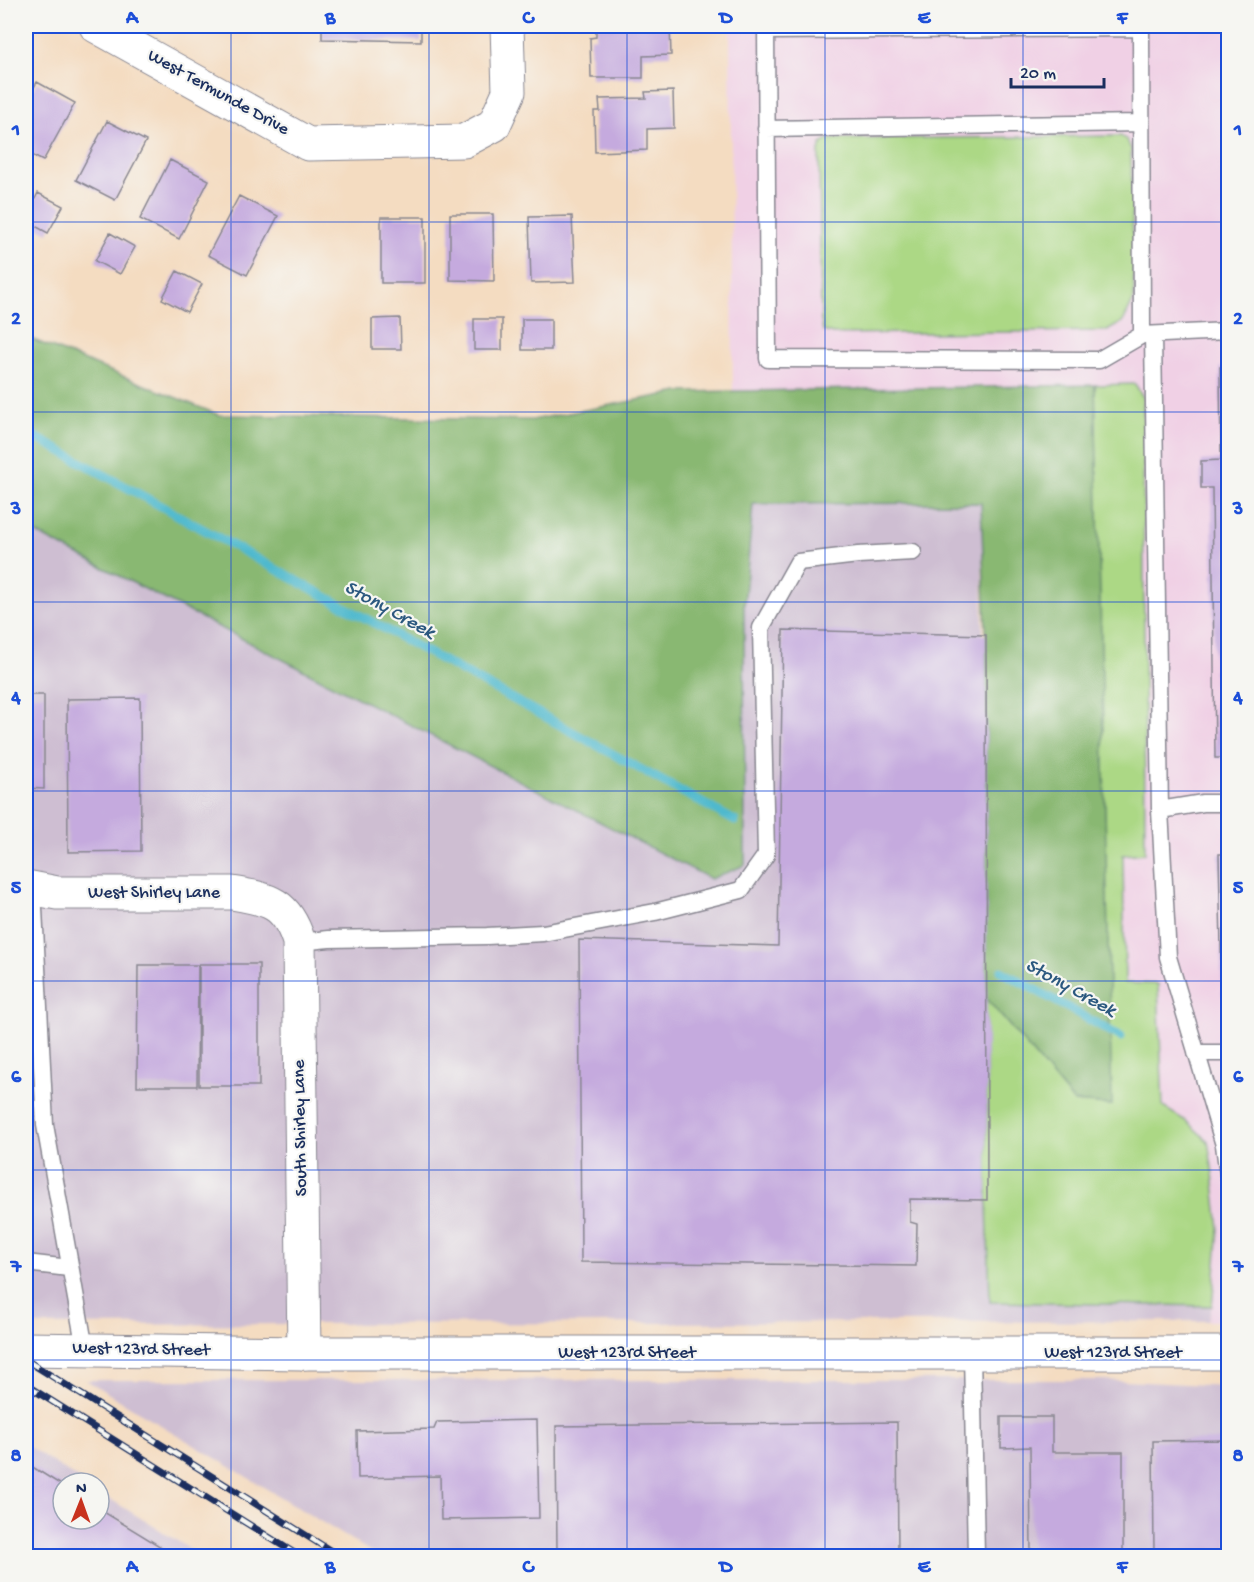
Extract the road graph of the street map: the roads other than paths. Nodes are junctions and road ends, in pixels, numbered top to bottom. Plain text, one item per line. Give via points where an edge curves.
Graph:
1 (96, 26) edge
2 (507, 26) edge
3 (1141, 27) edge
4 (766, 28) edge
5 (1141, 123) junction
6 (766, 129) junction
7 (1228, 331) edge
8 (1147, 335) junction
9 (913, 552) dead end
10 (1228, 803) edge
11 (1160, 810) junction
12 (29, 888) edge
13 (281, 908) joint
14 (30, 925) edge
15 (299, 942) junction
16 (1196, 1053) junction
17 (1228, 1053) edge
18 (1226, 1145) edge
19 (1228, 1175) edge
20 (26, 1263) edge
21 (69, 1268) junction
22 (85, 1348) junction
23 (26, 1349) edge
24 (304, 1353) junction
25 (972, 1353) junction
26 (1228, 1353) edge
27 (976, 1557) edge

1 - 2 street, West Termunde Drive via 308,144 464,141 494,125 509,92
3 - 4 lane
3 - 5 lane
4 - 6 lane
5 - 6 lane
5 - 8 lane
6 - 8 lane via 768,359 1099,360
7 - 8 lane
8 - 11 lane
9 - 15 lane via 798,562 760,628 766,855 741,890 655,912 543,933
10 - 11 lane
11 - 16 lane via 1168,957
12 - 13 street, West Shirley Lane via 57,893 232,893 260,897
12 - 14 lane
13 - 15 street, South Shirley Lane via 294,926
14 - 21 lane via 45,1125
15 - 24 street, South Shirley Lane
16 - 17 lane
16 - 18 lane
18 - 19 lane
20 - 21 lane
21 - 22 lane
22 - 23 street, West 123rd Street
22 - 24 street, West 123rd Street
24 - 25 street, West 123rd Street
25 - 26 street, West 123rd Street
25 - 27 lane

